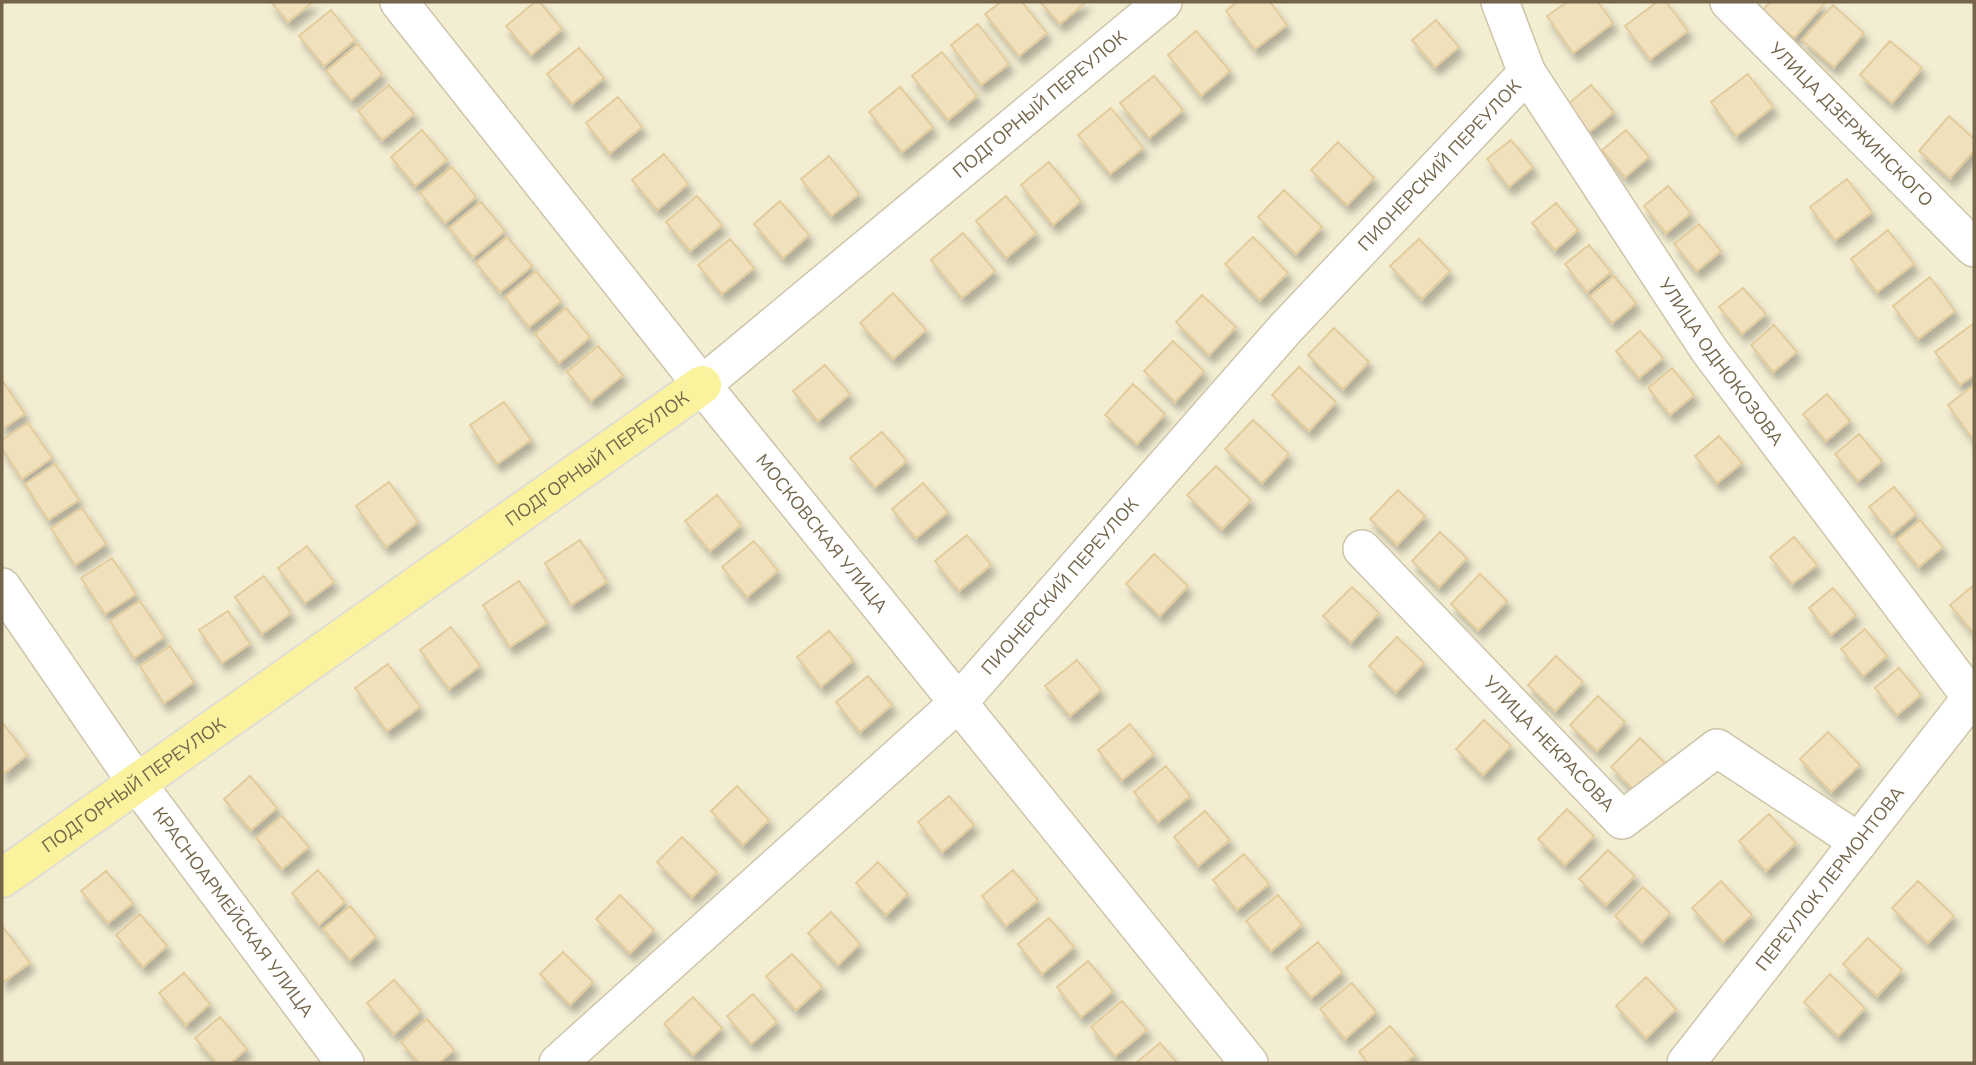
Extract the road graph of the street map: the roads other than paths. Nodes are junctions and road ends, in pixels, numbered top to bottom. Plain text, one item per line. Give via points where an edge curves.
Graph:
1 (400, 2) edge
2 (1163, 2) edge
3 (1500, 2) edge
4 (1729, 2) edge
5 (1527, 73) junction
6 (1974, 248) edge
7 (702, 385) junction
8 (1362, 549) dead end
9 (2, 587) edge
10 (1973, 697) edge
11 (958, 703) junction
12 (136, 782) junction
13 (1859, 842) junction
14 (2, 878) edge
15 (345, 1063) edge
16 (558, 1063) edge
17 (1249, 1063) edge
18 (1686, 1063) edge

1 - 7 street, МОСКОВСКАЯ УЛИЦА
2 - 7 street, ПОДГОРНЫЙ ПЕРЕУЛОК
3 - 5 street, УЛИЦА ОДНОКОЗОВА
4 - 6 street, УЛИЦА ДЗЕРЖИНСКОГО
5 - 10 street, УЛИЦА ОДНОКОЗОВА via 1709,351
5 - 11 street, ПИОНЕРСКИЙ ПЕРЕУЛОК via 1285,329
7 - 11 street, МОСКОВСКАЯ УЛИЦА
7 - 12 main road, ПОДГОРНЫЙ ПЕРЕУЛОК
8 - 13 street, УЛИЦА НЕКРАСОВА via 1622,820 1717,748
9 - 12 street, КРАСНОАРМЕЙСКАЯ УЛИЦА
10 - 13 street, ПЕРЕУЛОК ЛЕРМОНТОВА
11 - 16 street, ПИОНЕРСКИЙ ПЕРЕУЛОК
11 - 17 street, МОСКОВСКАЯ УЛИЦА
12 - 14 main road, ПОДГОРНЫЙ ПЕРЕУЛОК
12 - 15 street, КРАСНОАРМЕЙСКАЯ УЛИЦА
13 - 18 street, ПЕРЕУЛОК ЛЕРМОНТОВА

